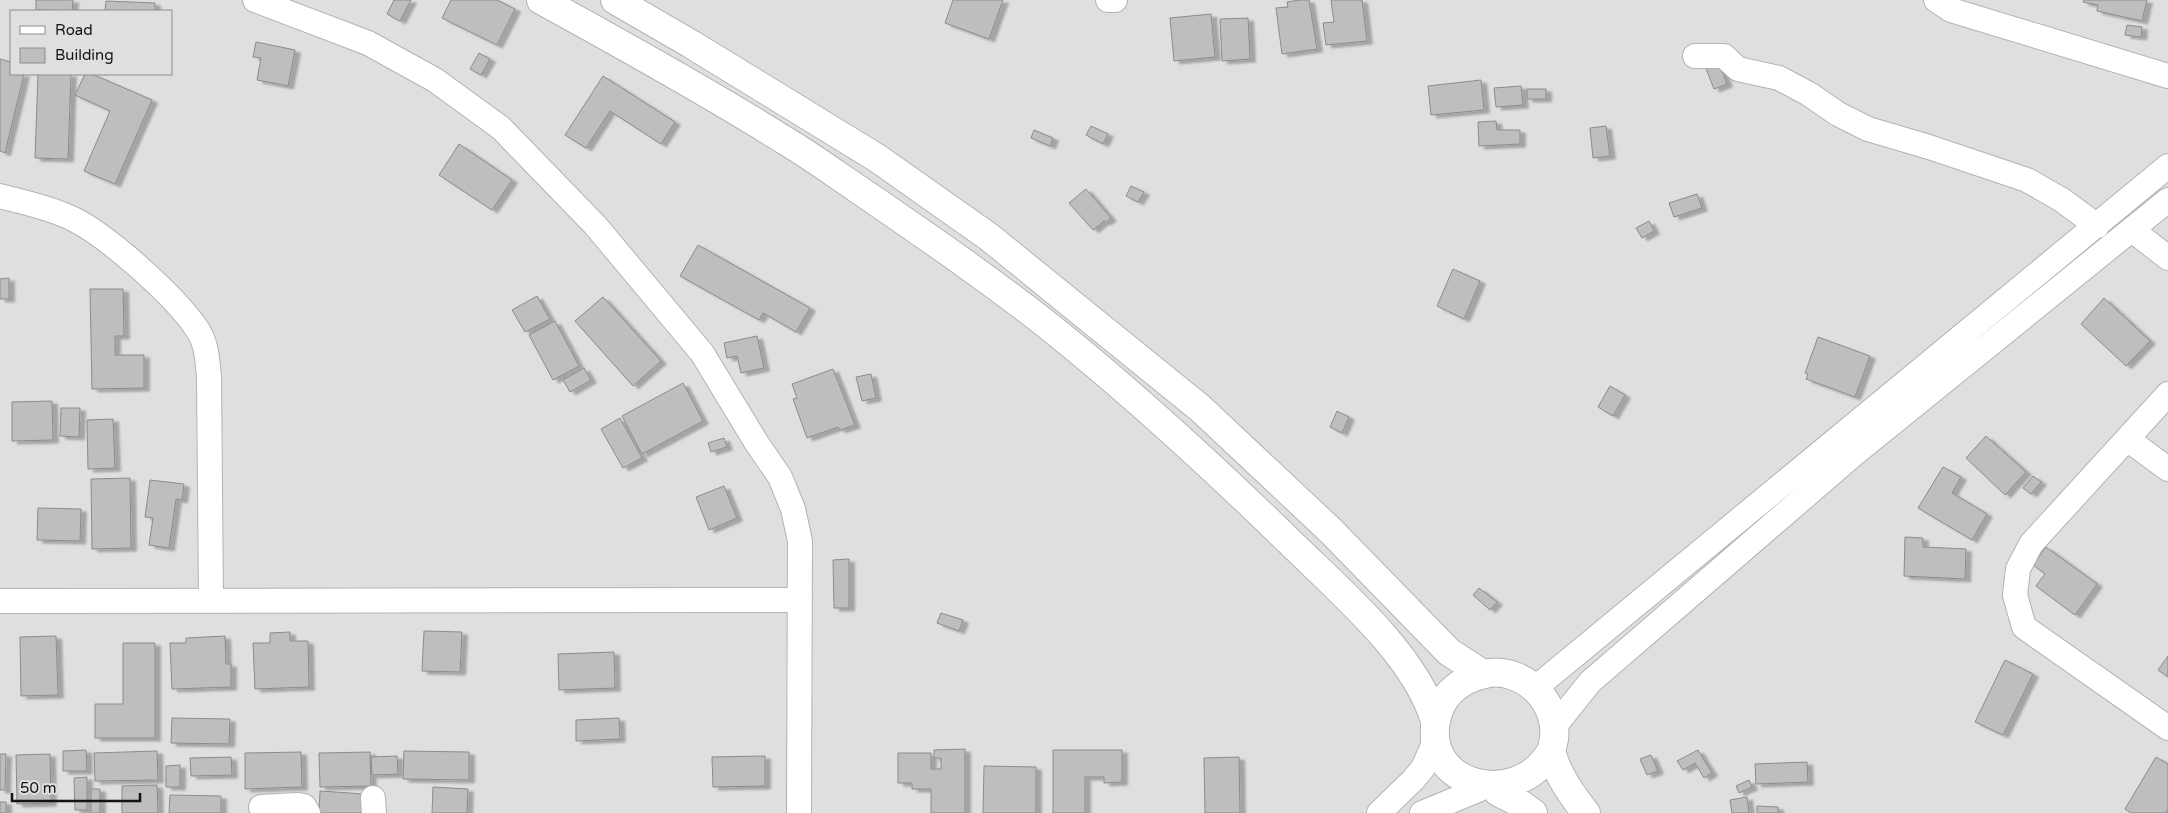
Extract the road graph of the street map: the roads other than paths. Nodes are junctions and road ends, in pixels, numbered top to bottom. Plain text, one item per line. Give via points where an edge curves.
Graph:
1 (255, 0) edge
2 (541, 0) edge
3 (615, 0) edge
4 (1108, 0) edge
5 (1115, 0) edge
6 (1936, 0) edge
7 (1695, 56) dead end
8 (2168, 76) edge
9 (2168, 166) edge
10 (0, 196) edge
11 (2168, 200) edge
12 (2097, 226) junction
13 (2132, 230) junction
14 (2168, 258) edge
15 (2168, 394) edge
16 (2127, 439) junction
17 (2168, 469) edge
18 (800, 600) junction
19 (0, 601) edge
20 (210, 601) junction
21 (1483, 674) junction
22 (1534, 689) junction
23 (2168, 728) edge
24 (1435, 731) junction
25 (1552, 739) junction
26 (1488, 791) junction
27 (261, 807) dead end
28 (308, 813) edge
29 (799, 813) edge
30 (1379, 813) edge
31 (1422, 813) edge
32 (1533, 813) edge
33 (1586, 813) edge

1 - 18 street via 368,43 435,80 501,128 594,225 702,353 780,477 793,509 800,541
2 - 24 main road via 659,65 791,144 940,245 1050,328 1162,422 1345,596 1418,681 1430,703
3 - 21 main road via 877,158 989,237 1200,408 1331,531 1449,652
4 - 5 street
6 - 8 street via 1951,10
7 - 12 street via 1724,56 1738,69 1779,78 1868,129 2027,180 2062,200
9 - 12 street
10 - 20 street via 69,217 98,234 167,294 198,329 207,348 209,376
11 - 13 street
12 - 22 street
13 - 14 street
13 - 25 street via 1853,455 1590,682
15 - 16 street
16 - 17 street
16 - 23 street via 2031,544 2018,569 2016,595 2024,627
18 - 20 street
18 - 29 street
19 - 20 street
21 - 22 main road via 1508,674 1520,678
21 - 24 main road via 1467,679 1452,690 1442,704
22 - 25 main road via 1547,703 1552,715
24 - 26 main road via 1440,757 1449,772 1462,783
24 - 30 street via 1423,768
25 - 26 main road via 1545,764 1525,784
25 - 33 main road via 1563,781
26 - 31 street
26 - 32 main road via 1518,802
27 - 28 street via 298,805 304,806

